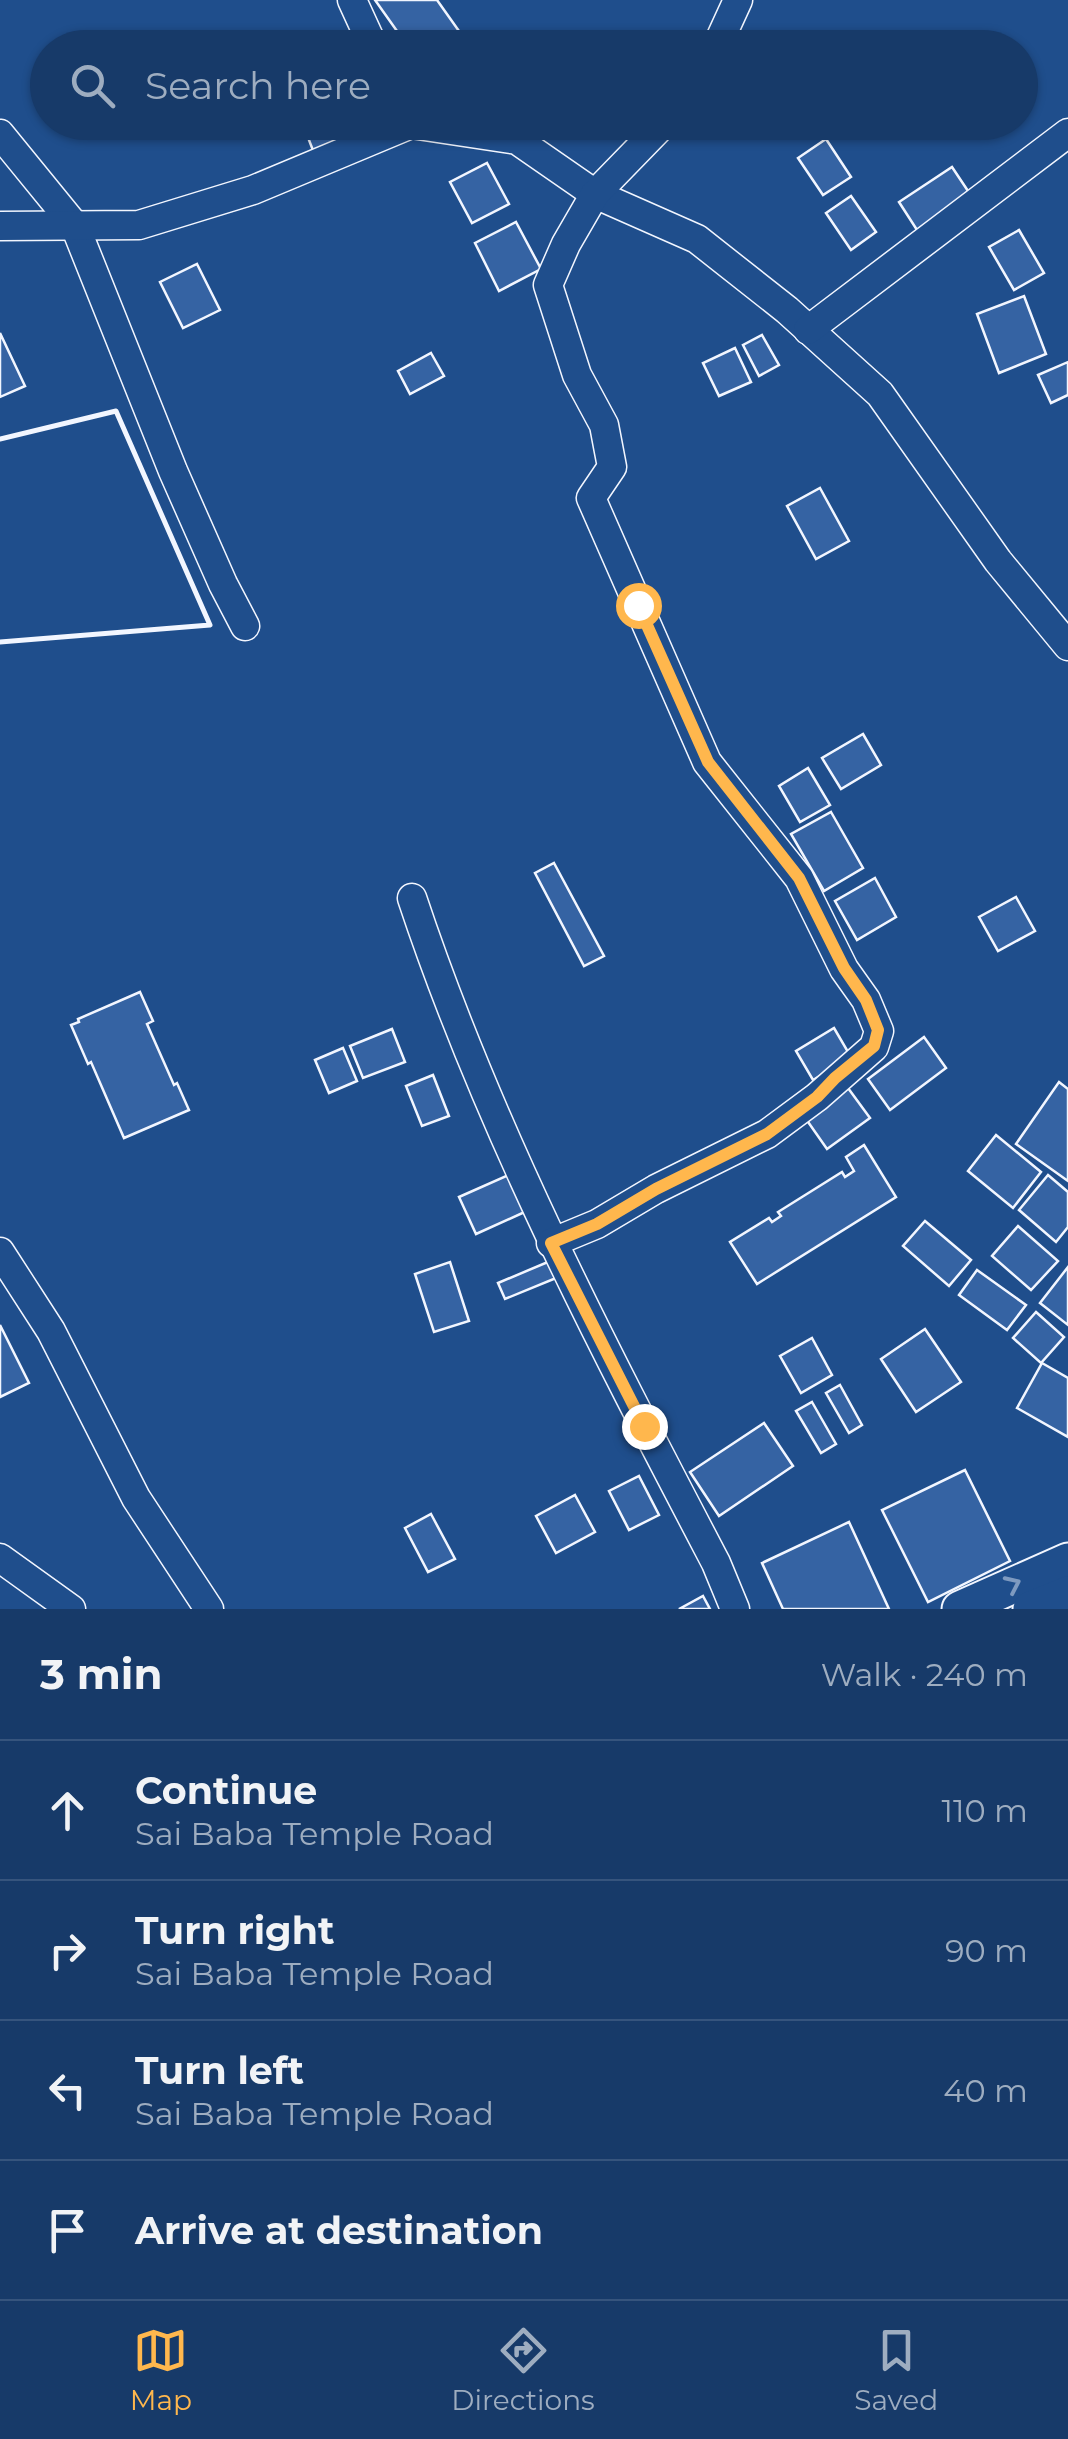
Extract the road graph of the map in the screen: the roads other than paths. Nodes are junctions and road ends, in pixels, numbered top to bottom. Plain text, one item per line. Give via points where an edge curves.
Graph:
1 (352, 0) edge
2 (738, 0) edge
3 (366, 30) edge
4 (724, 30) edge
5 (1068, 133) edge
6 (0, 134) edge
7 (370, 140) edge
8 (517, 140) edge
9 (648, 140) edge
10 (595, 194) junction
11 (0, 226) edge
12 (74, 226) junction
13 (808, 330) junction
14 (245, 626) dead end
15 (1068, 646) edge
16 (412, 898) dead end
17 (551, 1243) junction
18 (0, 1252) edge
19 (0, 1558) edge
20 (1068, 1561) edge
21 (1068, 1594) edge
22 (71, 1609) edge
23 (209, 1609) edge
24 (736, 1609) edge
25 (960, 1609) edge
26 (1031, 1609) edge

1 - 3 street
2 - 4 street
5 - 13 street
6 - 12 street
7 - 12 street via 253,190 138,225
8 - 10 street
9 - 10 street
10 - 13 street via 697,239
10 - 17 street via 548,285 577,375 604,426 612,467 591,498 708,762 799,878 878,1030 874,1046 767,1134
11 - 12 street
12 - 14 street via 173,471
13 - 15 street via 880,394
16 - 17 street via 444,995
17 - 24 street
18 - 23 street via 51,1332 136,1498
19 - 22 street
25 -> 20 street
21 - 26 street

